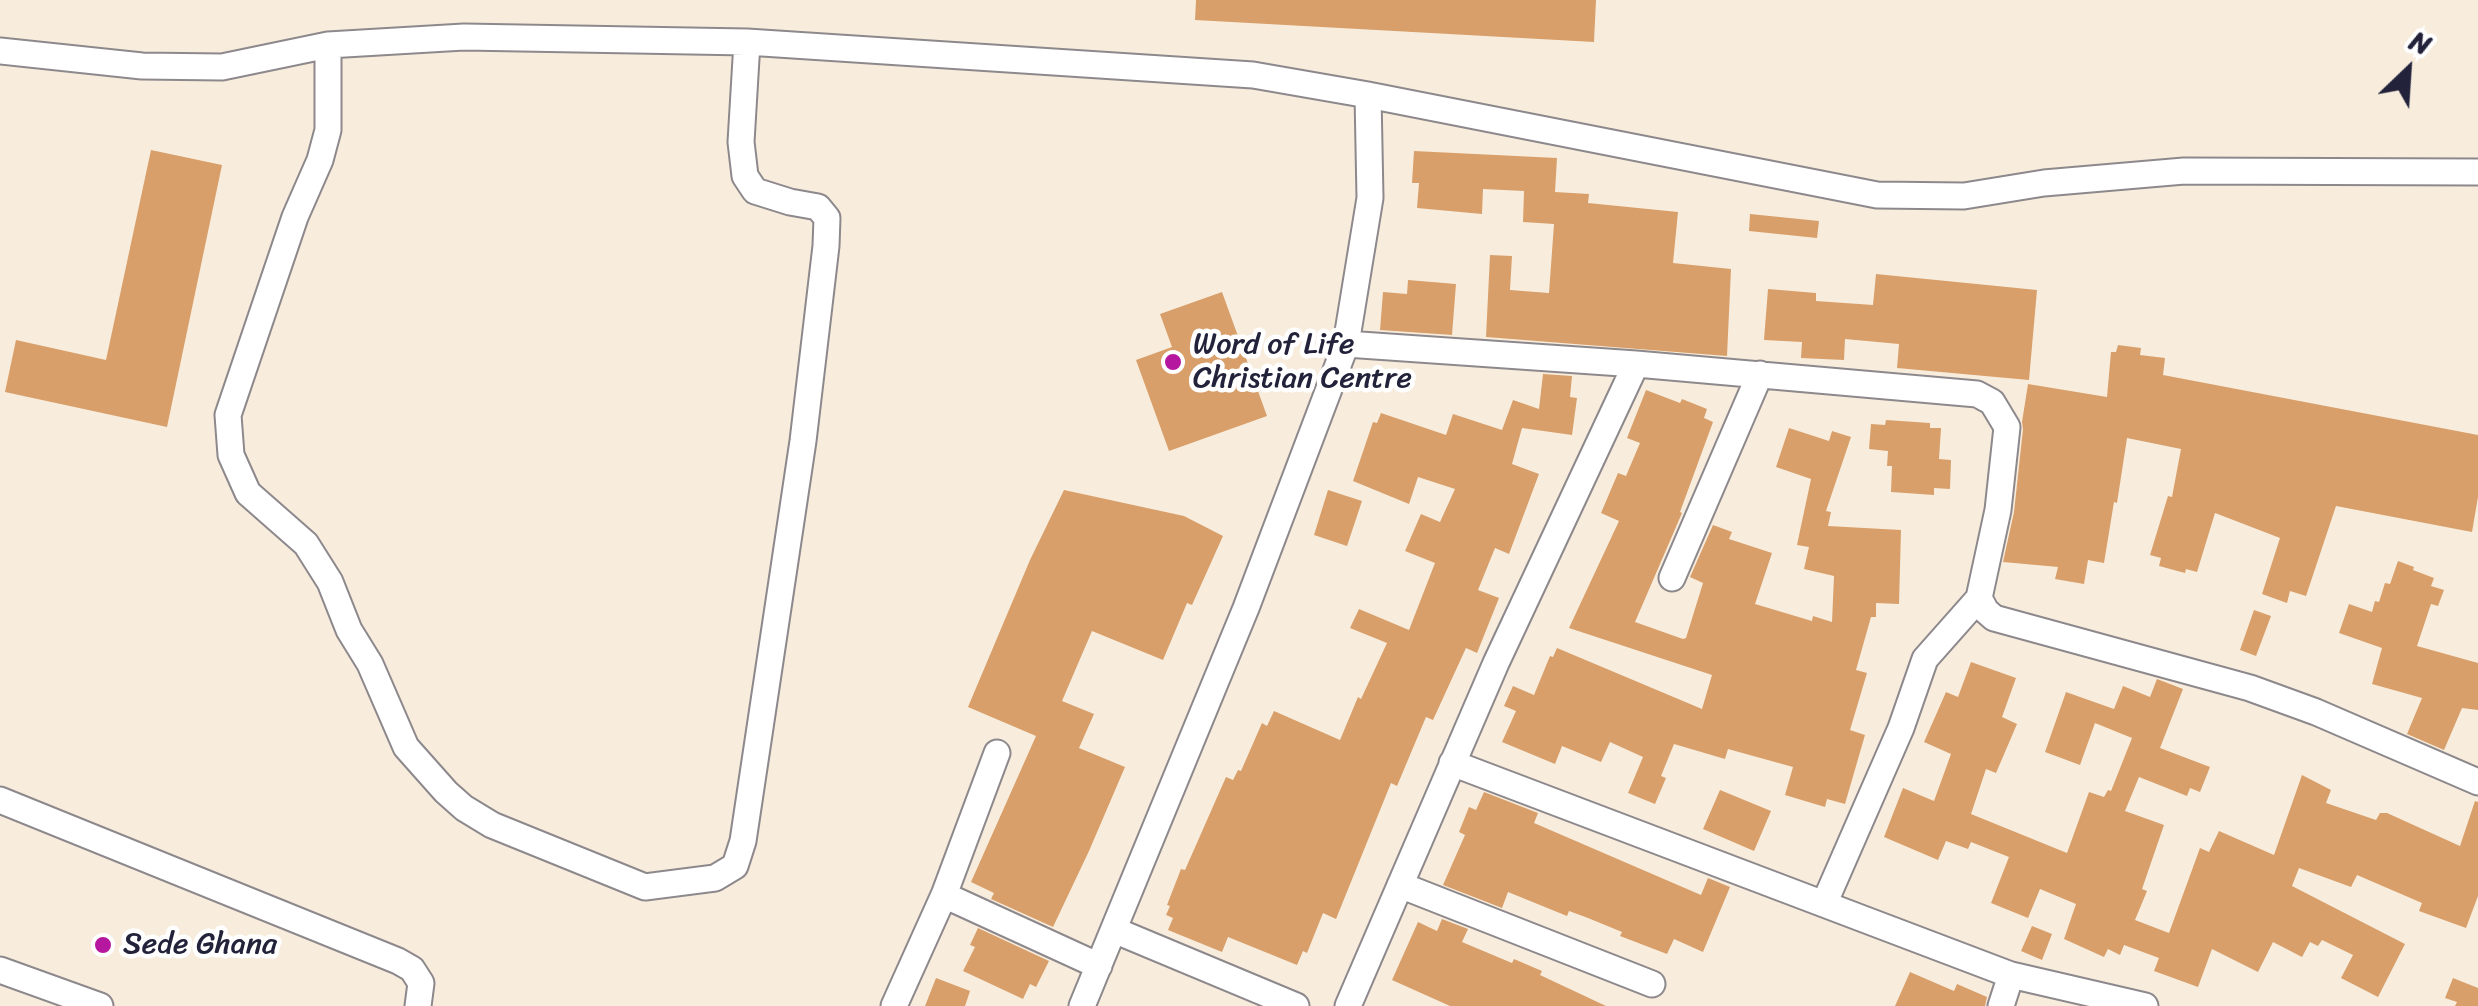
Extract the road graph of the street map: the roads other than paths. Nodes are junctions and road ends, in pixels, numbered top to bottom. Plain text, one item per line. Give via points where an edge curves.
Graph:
1 (747, 42) junction
2 (328, 45) junction
3 (0, 51) edge
4 (1368, 95) junction
5 (2478, 172) edge
6 (1346, 344) junction
7 (1636, 364) junction
8 (1760, 374) junction
9 (1672, 578) dead end
10 (1979, 598) junction
11 (997, 753) dead end
12 (1452, 763) junction
13 (2478, 782) edge
14 (0, 800) edge
15 (1400, 885) junction
16 (944, 894) junction
17 (1824, 904) junction
18 (1114, 930) junction
19 (1099, 966) junction
20 (0, 970) edge
21 (2011, 974) junction
22 (1652, 984) dead end
23 (100, 1006) edge
24 (418, 1006) edge
25 (894, 1006) edge
26 (1082, 1006) edge
27 (1296, 1006) edge
28 (1348, 1006) edge
29 (2001, 1006) edge
30 (2145, 1006) edge

1 - 2 street via 464,37
1 - 2 street via 745,176 755,191 818,207 826,218 803,441 735,866 715,878 646,888 492,825 446,792 406,747 306,544 248,493 231,455 228,415 328,130
1 - 4 street via 1252,76
2 - 3 street via 222,66 142,66
4 - 5 street via 1877,195 1964,196 2184,171
4 - 6 street via 1370,198
6 - 7 street
6 - 18 street
7 - 8 street
7 - 12 street
8 - 9 street
8 - 10 street via 1977,394 1992,402 2007,427
10 - 13 street via 1994,618 2250,688
10 - 17 street via 1925,659
11 - 16 street
12 - 15 street
12 - 17 street
14 - 24 street via 398,961 421,983
15 - 22 street
15 - 28 street
16 - 19 street
16 - 25 street
17 - 21 street
18 - 19 street
18 - 27 street
19 - 26 street
20 - 23 street
21 - 29 street
21 - 30 street

